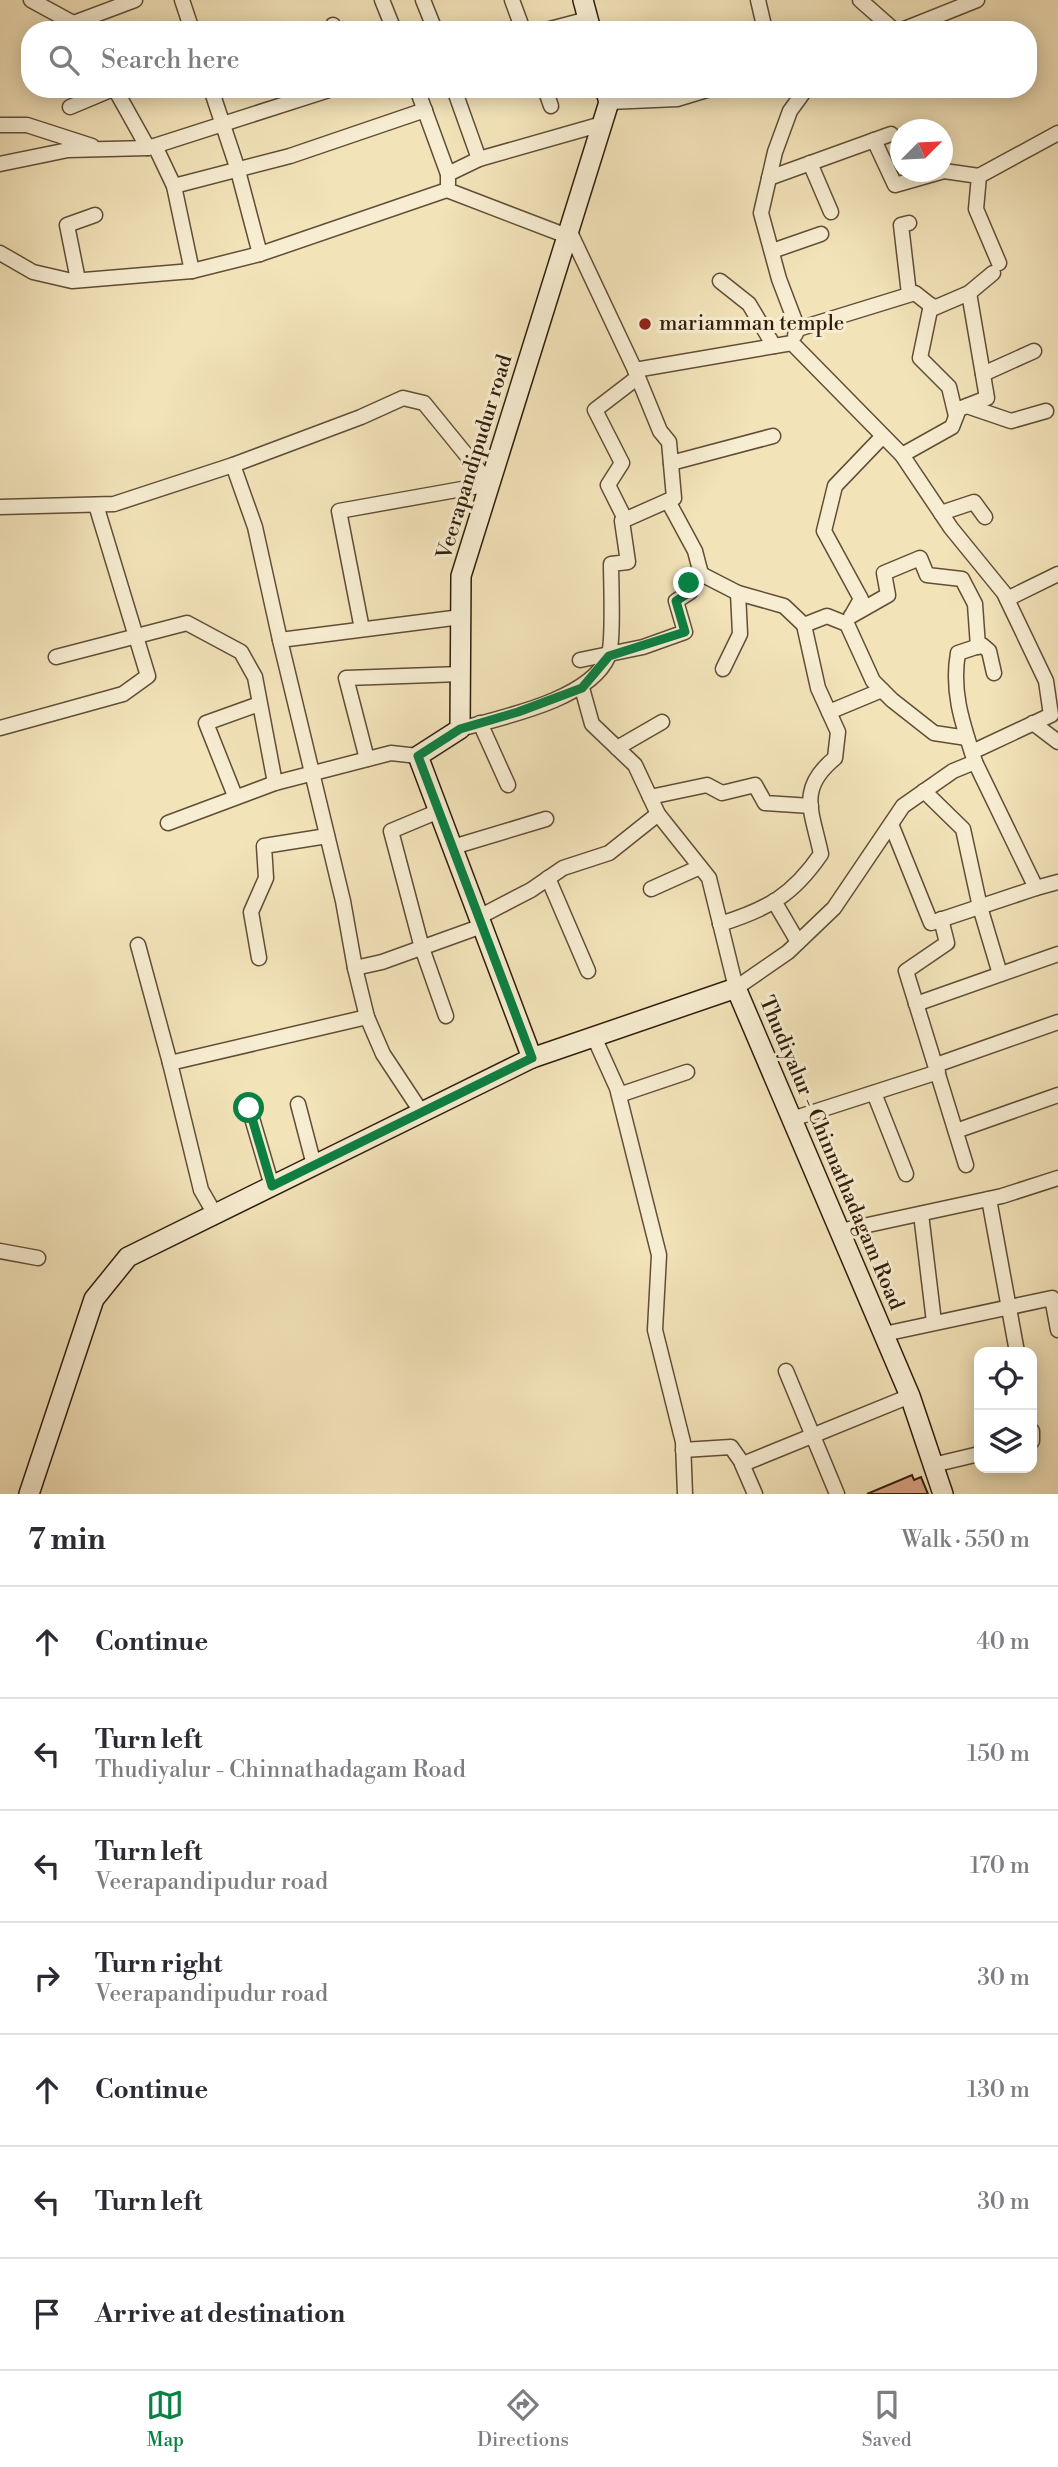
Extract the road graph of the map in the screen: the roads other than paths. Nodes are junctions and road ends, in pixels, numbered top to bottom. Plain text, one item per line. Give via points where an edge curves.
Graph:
1 (31, 0) edge
2 (135, 0) edge
3 (182, 0) edge
4 (382, 0) edge
5 (423, 0) edge
6 (512, 0) edge
7 (758, 0) edge
8 (860, 0) edge
9 (977, 0) edge
10 (66, 21) edge
11 (86, 21) edge
12 (188, 21) edge
13 (390, 21) edge
14 (431, 21) edge
15 (520, 21) edge
16 (763, 21) edge
17 (884, 21) edge
18 (924, 21) edge
19 (92, 98) edge
20 (120, 98) edge
21 (214, 98) edge
22 (283, 98) edge
23 (420, 98) edge
24 (457, 98) edge
25 (548, 98) edge
26 (607, 98) edge
27 (654, 98) edge
28 (680, 98) edge
29 (799, 98) edge
30 (551, 106) dead end
31 (69, 107) dead end
32 (425, 110) junction
33 (222, 124) junction
34 (602, 124) junction
35 (0, 125) edge
36 (1058, 133) edge
37 (890, 134) edge
38 (874, 140) junction
39 (152, 147) junction
40 (106, 151) junction
41 (479, 159) junction
42 (810, 163) junction
43 (0, 164) edge
44 (237, 167) junction
45 (448, 174) junction
46 (979, 176) junction
47 (769, 178) junction
48 (174, 186) junction
49 (447, 190) junction
50 (831, 212) dead end
51 (95, 215) dead end
52 (908, 223) dead end
53 (568, 233) junction
54 (821, 234) dead end
55 (772, 251) junction
56 (0, 253) edge
57 (260, 254) junction
58 (192, 271) junction
59 (78, 280) junction
60 (720, 281) dead end
61 (970, 293) junction
62 (909, 294) junction
63 (930, 305) junction
64 (795, 336) junction
65 (774, 346) junction
66 (1034, 351) dead end
67 (636, 374) junction
68 (983, 374) junction
69 (967, 406) junction
70 (1046, 411) dead end
71 (956, 416) junction
72 (773, 436) dead end
73 (882, 437) junction
74 (902, 455) junction
75 (671, 463) junction
76 (233, 465) junction
77 (490, 484) junction
78 (668, 501) junction
79 (96, 505) junction
80 (0, 507) edge
81 (941, 513) junction
82 (985, 517) dead end
83 (625, 519) junction
84 (1058, 573) edge
85 (701, 574) junction
86 (738, 593) junction
87 (1007, 599) junction
88 (461, 617) junction
89 (849, 620) junction
90 (804, 625) junction
91 (362, 629) junction
92 (136, 636) junction
93 (279, 640) junction
94 (978, 647) junction
95 (609, 656) junction
96 (56, 657) dead end
97 (580, 660) dead end
98 (723, 669) dead end
99 (994, 673) dead end
100 (461, 674) junction
101 (1052, 679) edge
102 (582, 688) junction
103 (882, 690) junction
104 (259, 704) junction
105 (829, 712) junction
106 (662, 722) dead end
107 (480, 723) junction
108 (1033, 723) junction
109 (0, 728) edge
110 (460, 729) junction
111 (1058, 741) edge
112 (617, 748) junction
113 (971, 750) junction
114 (418, 756) junction
115 (367, 759) junction
116 (312, 774) junction
117 (275, 783) junction
118 (508, 785) dead end
119 (924, 792) junction
120 (235, 796) junction
121 (650, 797) junction
122 (811, 806) junction
123 (439, 811) junction
124 (658, 814) junction
125 (545, 819) dead end
126 (168, 823) dead end
127 (891, 824) junction
128 (327, 836) junction
129 (453, 847) junction
130 (700, 867) junction
131 (548, 878) junction
132 (1058, 881) edge
133 (1036, 888) junction
134 (651, 889) dead end
135 (774, 901) junction
136 (980, 907) junction
137 (941, 919) junction
138 (480, 921) junction
139 (720, 924) junction
140 (798, 942) junction
141 (138, 945) dead end
142 (422, 948) junction
143 (1058, 954) edge
144 (259, 958) dead end
145 (355, 968) junction
146 (588, 971) dead end
147 (1000, 974) junction
148 (736, 988) junction
149 (916, 1004) junction
150 (446, 1016) dead end
151 (367, 1017) junction
152 (1058, 1022) edge
153 (594, 1037) junction
154 (532, 1058) junction
155 (170, 1063) junction
156 (937, 1068) junction
157 (687, 1072) dead end
158 (874, 1093) junction
159 (619, 1095) junction
160 (1058, 1095) edge
161 (298, 1104) dead end
162 (249, 1108) dead end
163 (422, 1112) junction
164 (792, 1119) junction
165 (956, 1131) junction
166 (314, 1165) junction
167 (966, 1165) dead end
168 (905, 1174) dead end
169 (1058, 1178) edge
170 (272, 1186) junction
171 (989, 1199) junction
172 (921, 1214) junction
173 (216, 1216) junction
174 (840, 1231) junction
175 (0, 1251) edge
176 (38, 1258) dead end
177 (1009, 1305) junction
178 (934, 1322) junction
179 (1058, 1330) edge
180 (884, 1334) junction
181 (1016, 1347) edge
182 (786, 1371) dead end
183 (910, 1396) junction
184 (813, 1436) junction
185 (683, 1450) junction
186 (974, 1455) edge
187 (742, 1464) junction
188 (933, 1465) junction
189 (29, 1494) edge
190 (685, 1494) edge
191 (755, 1494) edge
192 (837, 1494) edge
193 (943, 1494) edge

1 - 10 street
2 - 11 street
3 - 12 street
4 - 13 street
5 - 14 street
6 - 15 street
7 - 16 street
8 - 17 street
9 - 18 street
19 - 31 street
20 - 39 street
21 - 33 street
22 - 33 street
23 - 32 street
24 - 41 street
25 - 30 street
26 - 34 main road, Veerapandipudur road
27 - 28 street
29 - 47 street via 790,111
32 - 44 street via 290,156
32 - 45 street
33 - 39 street
33 - 44 street
34 - 41 street
34 - 53 main road, Veerapandipudur road
35 - 40 street via 27,125
36 - 46 street
37 - 38 street
38 - 42 street
38 - 46 street via 895,185 944,171
39 - 40 street
39 - 48 street
40 - 43 street via 68,150
41 - 45 street
42 - 47 street
42 - 50 street
44 - 48 street
44 - 57 street
45 - 49 street
46 - 61 street via 976,209 996,268
47 - 55 street via 761,213
48 - 58 street
49 - 53 street
49 - 57 street
51 - 59 street via 67,225
52 - 62 street via 901,225
53 - 67 street
53 - 77 main road, Veerapandipudur road
54 - 55 street
55 - 64 street
56 - 59 street via 33,272
57 - 58 street
58 - 59 street
60 - 65 street via 749,304
61 - 63 street via 934,308
61 - 68 street
62 - 63 street via 915,293
62 - 64 street
63 - 71 street via 920,358 949,387
64 - 65 street
64 - 73 street
65 - 67 street
66 - 68 street
67 - 75 street via 669,442
67 - 83 street via 594,410 622,463 608,485
68 - 69 street via 987,398
69 - 70 street via 1011,421
69 - 71 street
71 - 74 street via 952,427
72 - 75 street
73 - 74 street
73 - 89 street via 835,486 824,531 861,599
74 - 81 street
75 - 78 street via 674,498
76 - 77 street via 403,398 424,403
76 - 79 street via 114,504
76 - 93 street via 255,527
77 - 88 main road, Veerapandipudur road via 461,576
77 - 91 street via 339,511
78 - 83 street
78 - 85 street via 695,551
79 - 80 street
79 - 92 street
81 - 82 street via 974,502
81 - 87 street
83 - 95 street via 628,562 611,564
84 - 87 street
85 - 86 street
85 - 95 street via 689,583 690,592 676,601 685,632
86 - 90 street via 784,606
86 - 98 street via 740,634
87 - 101 street
88 - 91 street
88 - 100 main road, Veerapandipudur road
89 - 90 street via 827,616
89 - 94 street via 888,595 884,573 920,558 927,575 961,579 975,604
89 - 103 street via 873,681
90 - 105 street via 818,688
91 - 93 street
92 - 96 street
92 - 104 street via 187,623 241,652 255,677
92 - 109 street via 148,676 123,694
93 - 116 street
94 - 99 street via 989,651
94 - 113 street via 958,653 954,676
95 - 97 street
95 - 102 street
100 - 110 main road, Veerapandipudur road
100 - 115 street via 346,678
101 - 108 street via 1051,715
102 - 107 street
102 - 112 street via 592,724
103 - 105 street
103 - 113 street via 934,733
104 - 117 street
104 - 120 street via 206,723
105 - 122 street via 838,732 835,758 817,772
106 - 112 street
107 - 110 street
107 - 118 street
108 - 111 street
108 - 113 street
110 - 114 main road
112 - 121 street via 635,765
113 - 119 street via 953,771
113 - 133 street
114 - 115 street via 391,753
114 - 123 main road
115 - 116 street
116 - 117 street
116 - 128 street
117 - 120 street
119 - 127 street via 903,806
119 - 136 street via 963,829
120 - 126 street
121 - 122 street via 707,785 722,793 755,785 765,803
121 - 124 street
122 - 135 street via 821,853 801,883
123 - 129 main road
123 - 142 street via 391,831
124 - 130 street
124 - 131 street via 609,853
125 - 129 street
127 - 137 street via 932,923
127 - 140 street via 834,908
128 - 144 street via 264,846 266,878 251,912
128 - 145 street
129 - 138 main road
130 - 134 street
130 - 139 street via 709,878
131 - 138 street
131 - 146 street
132 - 133 street
133 - 136 street
135 - 139 street via 755,914
135 - 140 street
136 - 137 street
136 - 147 street
137 - 149 street via 947,943 906,971
138 - 142 street
138 - 154 main road
139 - 148 street
140 - 148 street
141 - 155 street
142 - 145 street
142 - 150 street
143 - 147 street
145 - 151 street
147 - 149 street
148 - 153 main road, Thudiyalur - Chinnathadagam Road
148 - 164 main road, Thudiyalur - Chinnathadagam Road
149 - 156 street
151 - 155 street
151 - 163 street via 383,1054
152 - 156 street
153 - 154 main road, Thudiyalur - Chinnathadagam Road
153 - 159 street
154 - 163 main road, Thudiyalur - Chinnathadagam Road
155 - 173 street via 201,1190
156 - 158 street
156 - 165 street
157 - 159 street
158 - 164 street
158 - 168 street
159 - 185 street via 659,1255 655,1330
160 - 165 street
161 - 166 street
162 - 170 street
163 - 166 main road, Thudiyalur - Chinnathadagam Road
164 - 174 main road, Thudiyalur - Chinnathadagam Road
165 - 167 street
166 - 170 main road, Thudiyalur - Chinnathadagam Road
169 - 171 street
170 - 173 main road, Thudiyalur - Chinnathadagam Road
171 - 172 street
171 - 177 street
172 - 174 street
172 - 178 street
173 - 189 main road, Thudiyalur - Chinnathadagam Road via 128,1257 94,1300
174 - 180 main road, Thudiyalur - Chinnathadagam Road
175 - 176 street
177 - 178 street
177 - 179 street via 1052,1298
177 - 181 street
178 - 180 street
180 - 183 main road, Thudiyalur - Chinnathadagam Road
182 - 184 street
183 - 184 street
183 - 188 main road, Thudiyalur - Chinnathadagam Road
184 - 187 street
184 - 192 street
185 - 187 street via 731,1447
185 - 190 street
186 - 188 street
187 - 191 street
188 - 193 main road, Thudiyalur - Chinnathadagam Road

